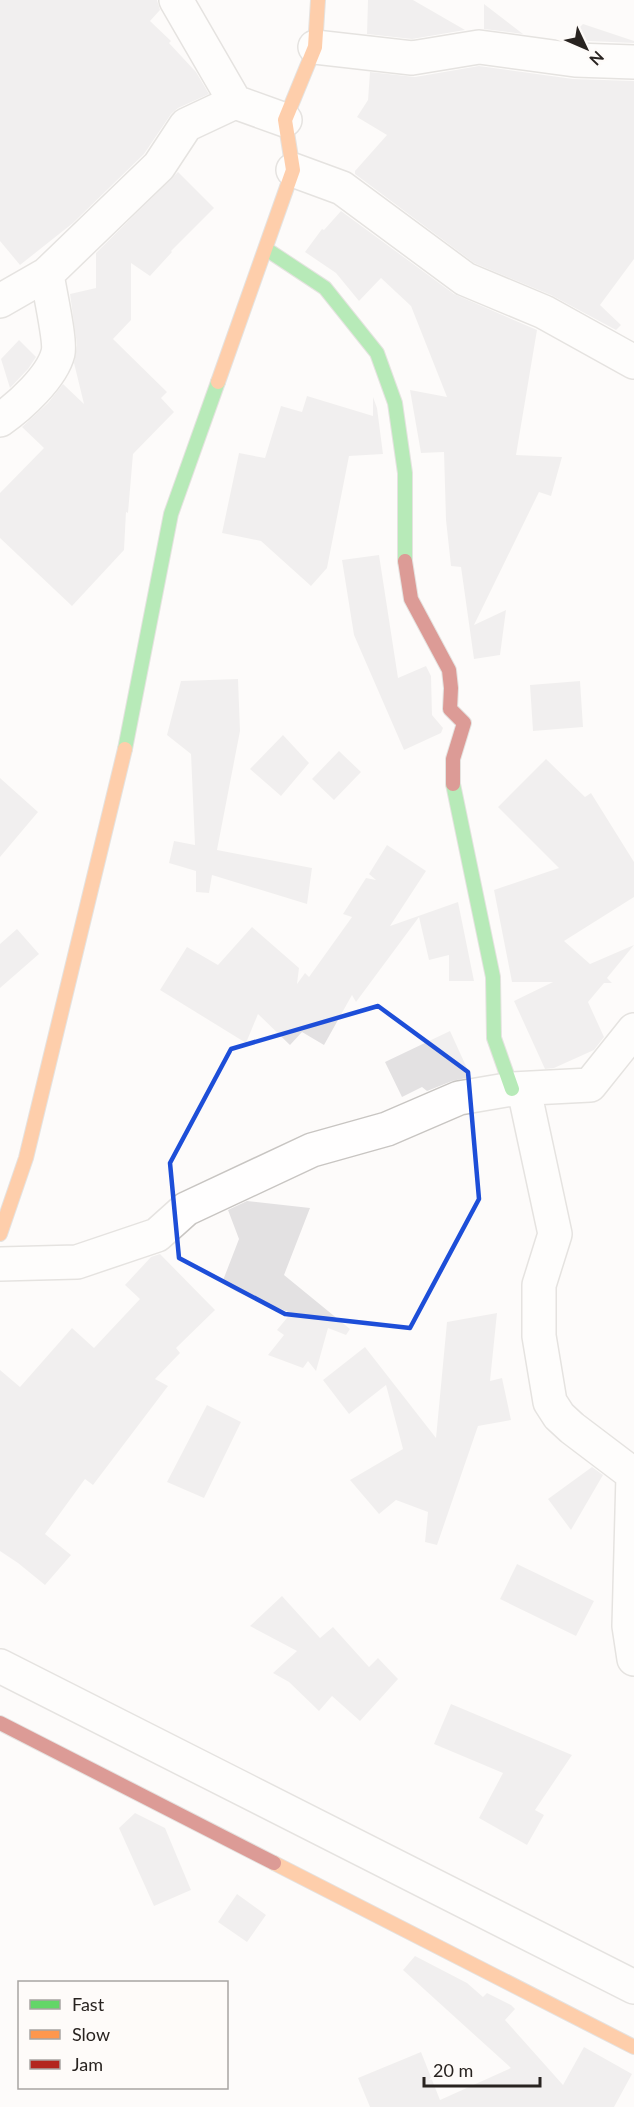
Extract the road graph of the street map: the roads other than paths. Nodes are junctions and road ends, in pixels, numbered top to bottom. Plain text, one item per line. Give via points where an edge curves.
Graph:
1 (176, 0) edge
2 (318, 0) edge
3 (315, 46) junction
4 (634, 62) edge
5 (235, 102) junction
6 (285, 120) junction
7 (293, 170) junction
8 (266, 249) junction
9 (47, 274) junction
10 (0, 301) edge
11 (634, 362) edge
12 (0, 420) edge
13 (634, 1030) edge
14 (518, 1090) junction
15 (0, 1234) edge
16 (0, 1264) edge
17 (634, 1475) edge
18 (634, 1659) edge
19 (0, 1666) edge
20 (0, 1723) edge
21 (634, 1987) edge
22 (634, 2047) edge

1 - 5 street
2 - 3 street
3 - 4 street via 412,58 479,47 575,60
3 - 6 street
5 - 6 street
5 - 9 street via 186,125 159,166
6 - 7 street
7 - 8 street
7 - 11 street via 342,188 465,279 544,312
8 - 14 street via 325,288 377,353 395,403 405,473 405,565 411,599 449,669 450,709 464,723 453,759 453,786 493,977 494,1038
8 - 15 street via 171,514 128,735 26,1158
9 - 10 street
9 - 12 street via 58,351 49,373
13 - 14 street via 590,1085
14 - 16 street via 459,1098 387,1129 312,1150 186,1209 157,1235 77,1262
14 - 17 street via 555,1234 538,1285 538,1336 550,1402 572,1428
17 - 18 street via 629,1626
19 - 21 street
20 - 22 street

